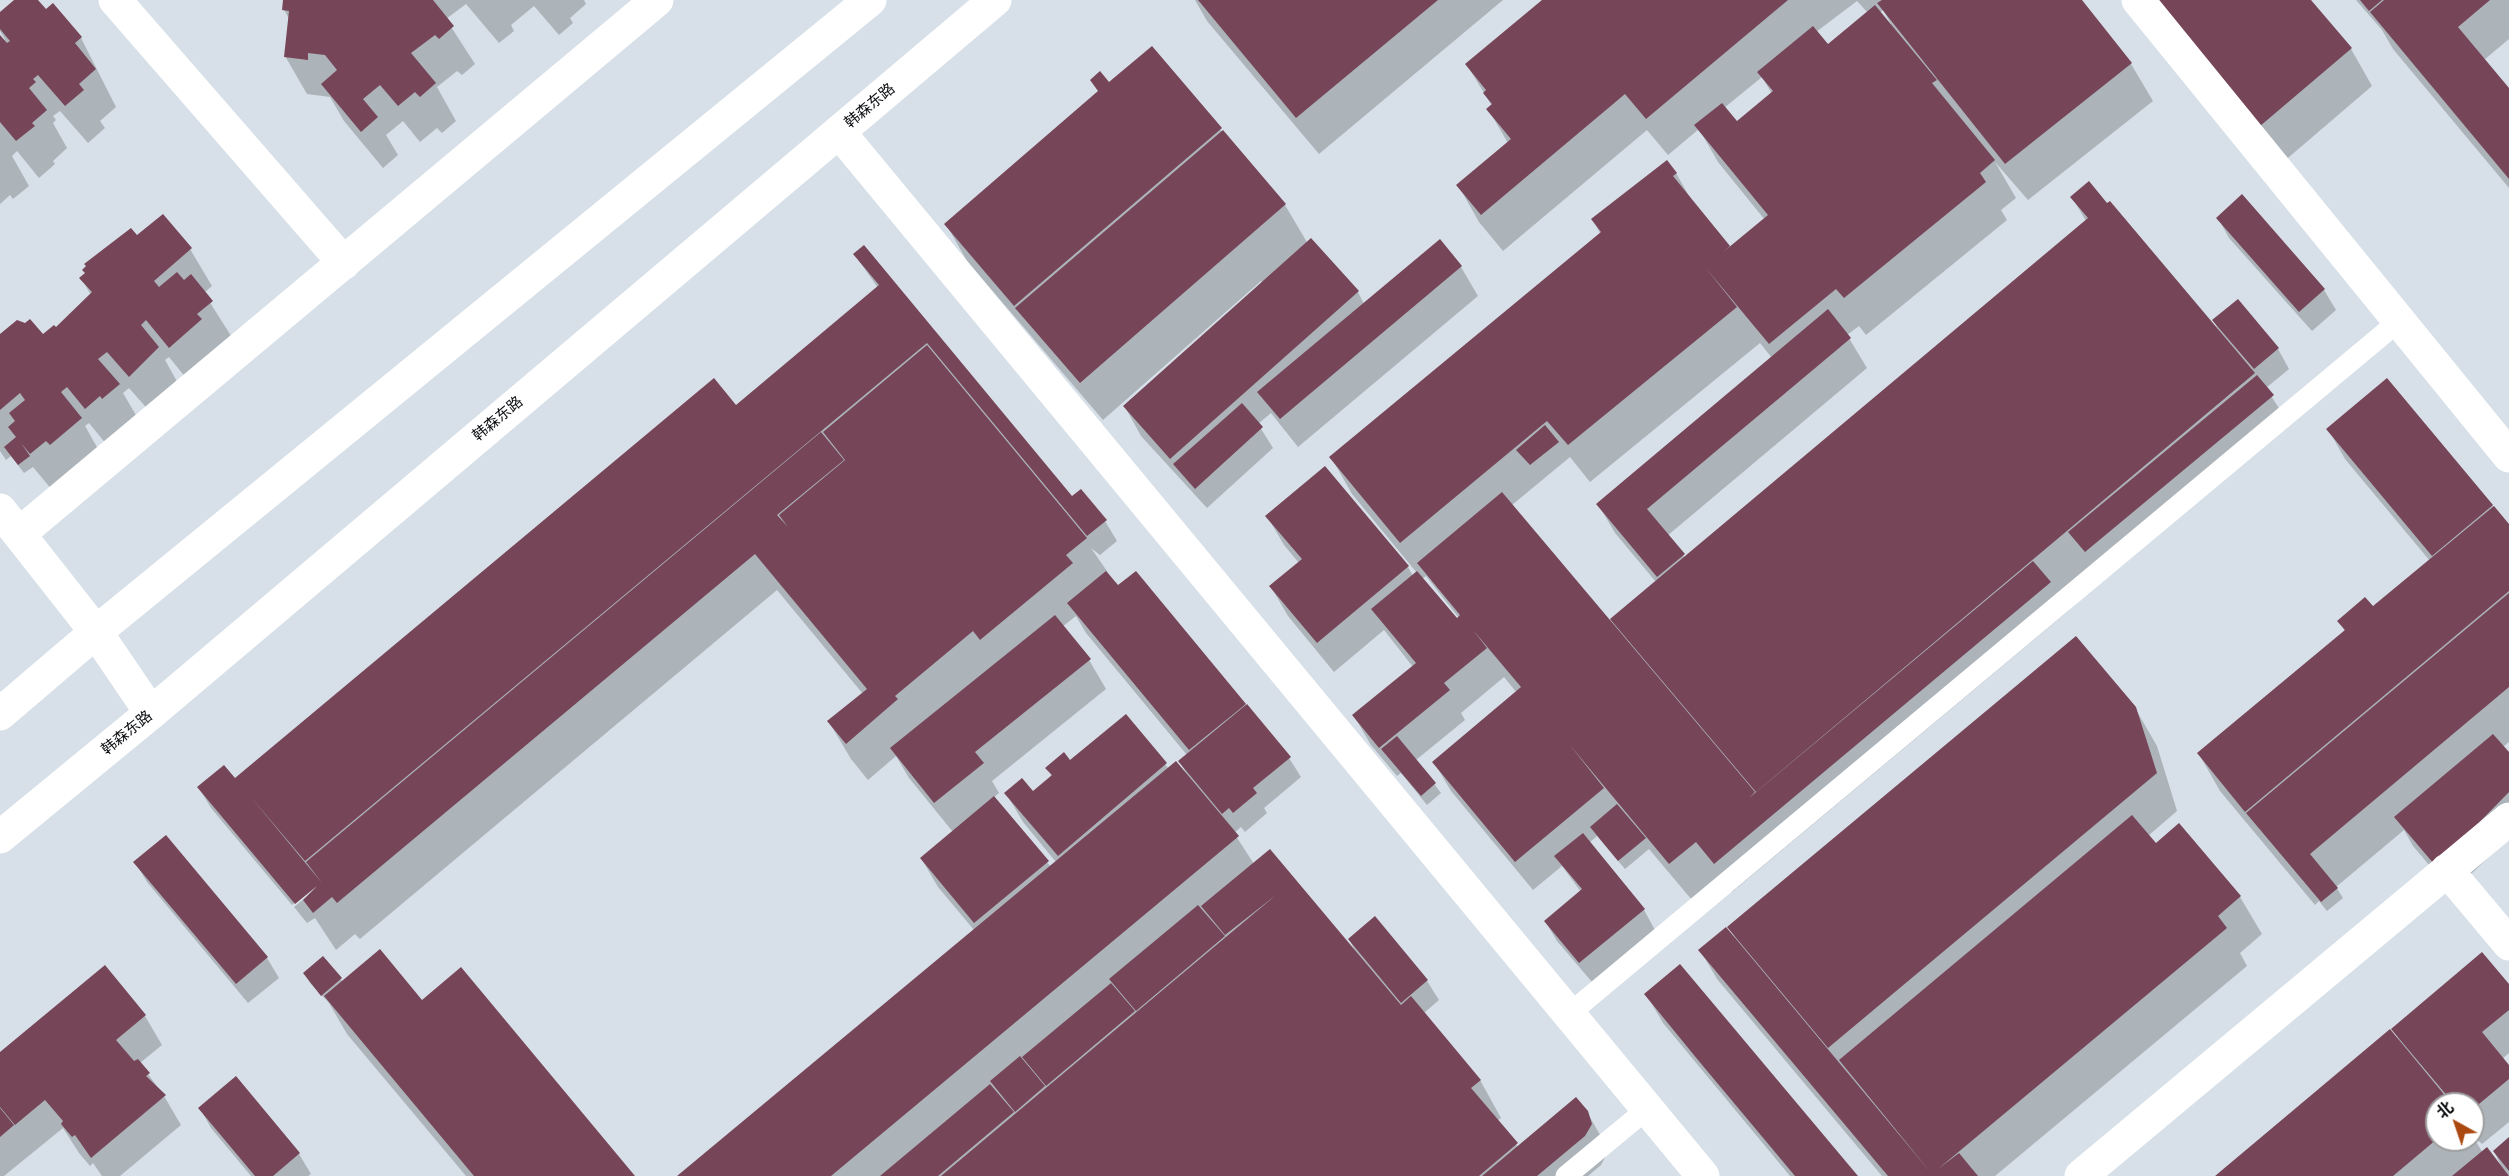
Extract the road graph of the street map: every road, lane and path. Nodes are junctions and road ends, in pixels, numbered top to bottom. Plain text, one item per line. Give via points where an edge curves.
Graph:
1 (115, 0) edge
2 (657, 0) edge
3 (870, 0) edge
4 (995, 0) edge
5 (2138, 0) edge
6 (839, 132) junction
7 (344, 263) junction
8 (2399, 321) junction
9 (2509, 456) edge
10 (10, 522) edge
11 (96, 632) junction
12 (151, 713) junction
13 (0, 714) edge
14 (2509, 819) edge
15 (0, 837) edge
16 (2447, 870) junction
17 (2509, 944) edge
18 (1569, 1014) junction
19 (1647, 1109) junction
20 (1566, 1176) edge
21 (1703, 1176) edge
22 (2081, 1176) edge

1 - 7 street
2 - 7 street
3 - 11 street
4 - 6 street, 韩森东路
5 - 8 street
6 - 12 street, 韩森东路
6 - 18 street
7 - 10 street
8 - 9 street
8 - 18 lane
10 - 11 street
11 - 12 street
11 - 13 street
12 - 15 street, 韩森东路
14 - 16 street
16 - 17 street
16 - 22 street
18 - 19 street
19 - 20 lane
19 - 21 street

